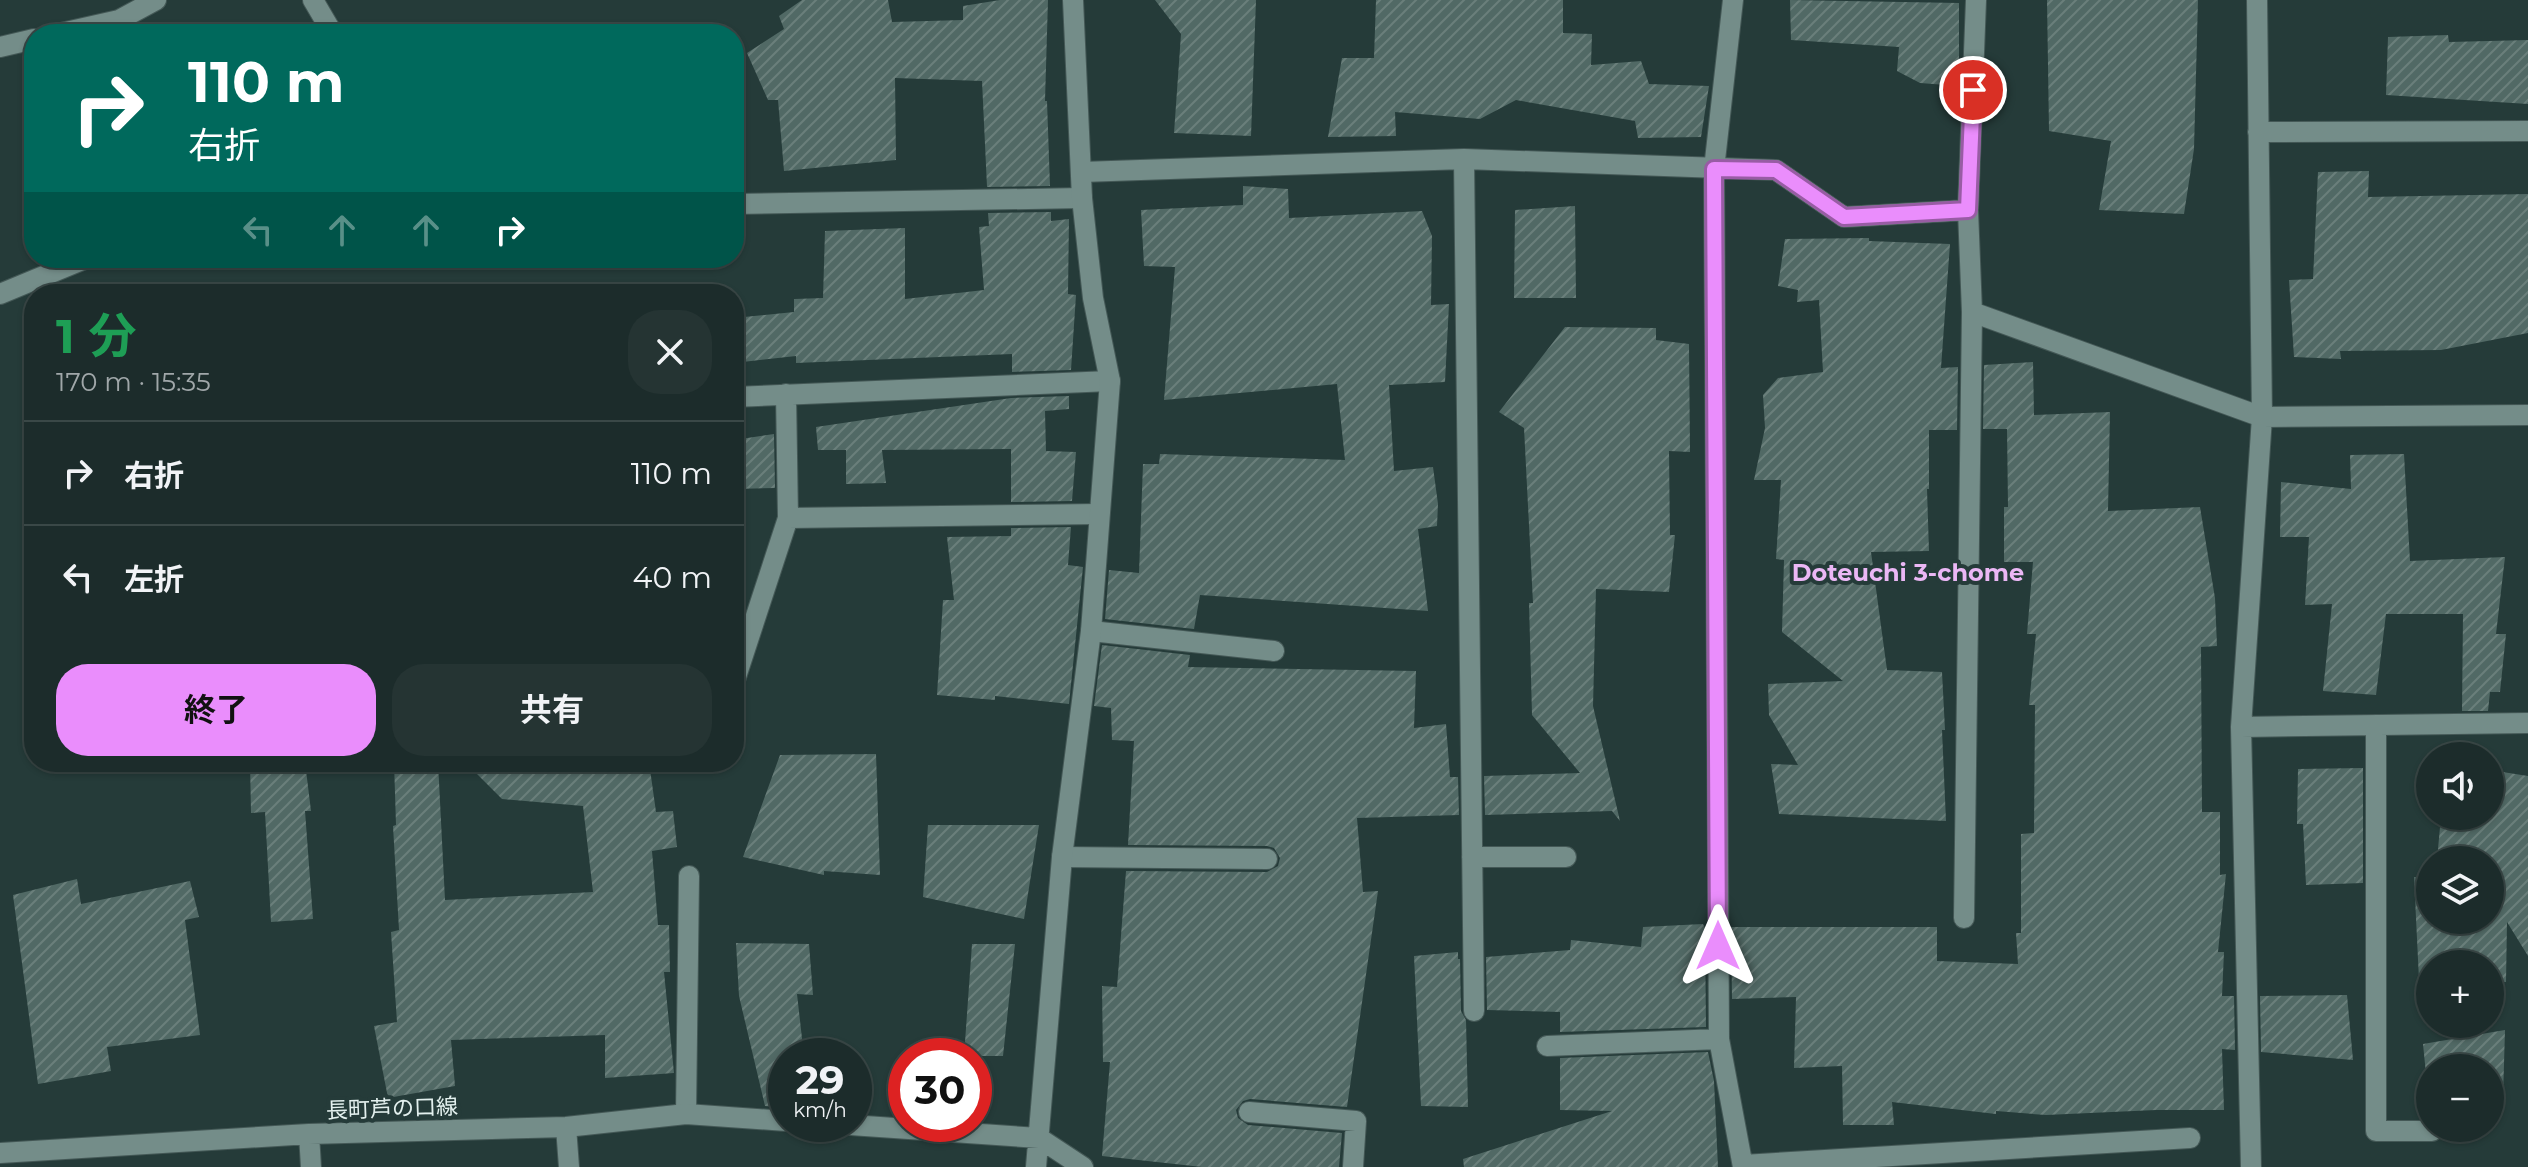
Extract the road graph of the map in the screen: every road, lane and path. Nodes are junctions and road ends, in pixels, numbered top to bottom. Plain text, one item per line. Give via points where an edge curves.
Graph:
1 (156, 0) edge
2 (313, 0) edge
3 (1073, 0) edge
4 (1733, 0) edge
5 (1976, 0) edge
6 (2257, 0) edge
7 (101, 24) edge
8 (327, 24) edge
9 (24, 41) edge
10 (0, 47) edge
11 (2528, 131) edge
12 (2258, 132) junction
13 (1464, 159) junction
14 (1714, 169) junction
15 (1082, 172) junction
16 (1082, 198) junction
17 (744, 204) edge
18 (1968, 210) junction
19 (63, 268) edge
20 (24, 284) edge
21 (24, 284) edge
22 (0, 294) edge
23 (1972, 312) junction
24 (1110, 381) junction
25 (786, 394) junction
26 (744, 396) edge
27 (2528, 415) edge
28 (2262, 417) junction
29 (1098, 514) junction
30 (788, 518) junction
31 (1091, 631) junction
32 (1274, 651) dead end
33 (744, 652) edge
34 (2528, 723) edge
35 (2376, 725) junction
36 (2241, 727) junction
37 (1062, 857) junction
38 (1472, 857) junction
39 (1566, 857) dead end
40 (1267, 859) dead end
41 (689, 876) dead end
42 (1964, 918) dead end
43 (1474, 1011) dead end
44 (1719, 1039) junction
45 (1547, 1046) dead end
46 (1249, 1112) dead end
47 (686, 1114) junction
48 (768, 1120) edge
49 (872, 1126) edge
50 (566, 1127) junction
51 (2416, 1131) edge
52 (309, 1134) junction
53 (1039, 1138) junction
54 (2190, 1138) dead end
55 (0, 1153) edge
56 (1743, 1166) edge
57 (311, 1167) edge
58 (569, 1167) edge
59 (1036, 1167) edge
60 (1083, 1167) edge
61 (1353, 1167) edge
62 (2251, 1167) edge

1 - 7 street
2 - 8 street
3 - 15 street
4 - 14 street
5 - 18 street
6 - 12 street
9 - 10 street
11 - 12 street
12 - 28 street
13 - 14 street
13 - 15 street
13 - 38 street
14 - 18 street via 1776,170 1844,217
14 - 44 street
15 - 16 street
16 - 17 street
16 - 24 street via 1093,298
18 - 23 street
19 - 21 street
20 - 22 street
23 - 28 street
23 - 42 street
24 - 25 street
24 - 29 street
25 - 26 street
25 - 30 street
27 - 28 street
28 - 36 street
29 - 30 street
29 - 31 street
30 - 33 street
31 - 32 street
31 - 37 street
34 - 35 street
35 - 36 street
35 - 51 street via 2376,1131
36 - 62 street
37 - 40 street
37 - 53 street
38 - 39 street
38 - 43 street
41 - 47 street
44 - 45 street
44 - 56 street
46 - 61 street via 1356,1121
47 - 48 street, 長町芦の口線
47 - 50 street, 長町芦の口線
49 - 53 street
50 - 52 street, 長町芦の口線
50 - 58 street
52 - 55 street, 長町芦の口線
52 - 57 street
53 - 59 street
53 - 60 street
54 - 56 street

